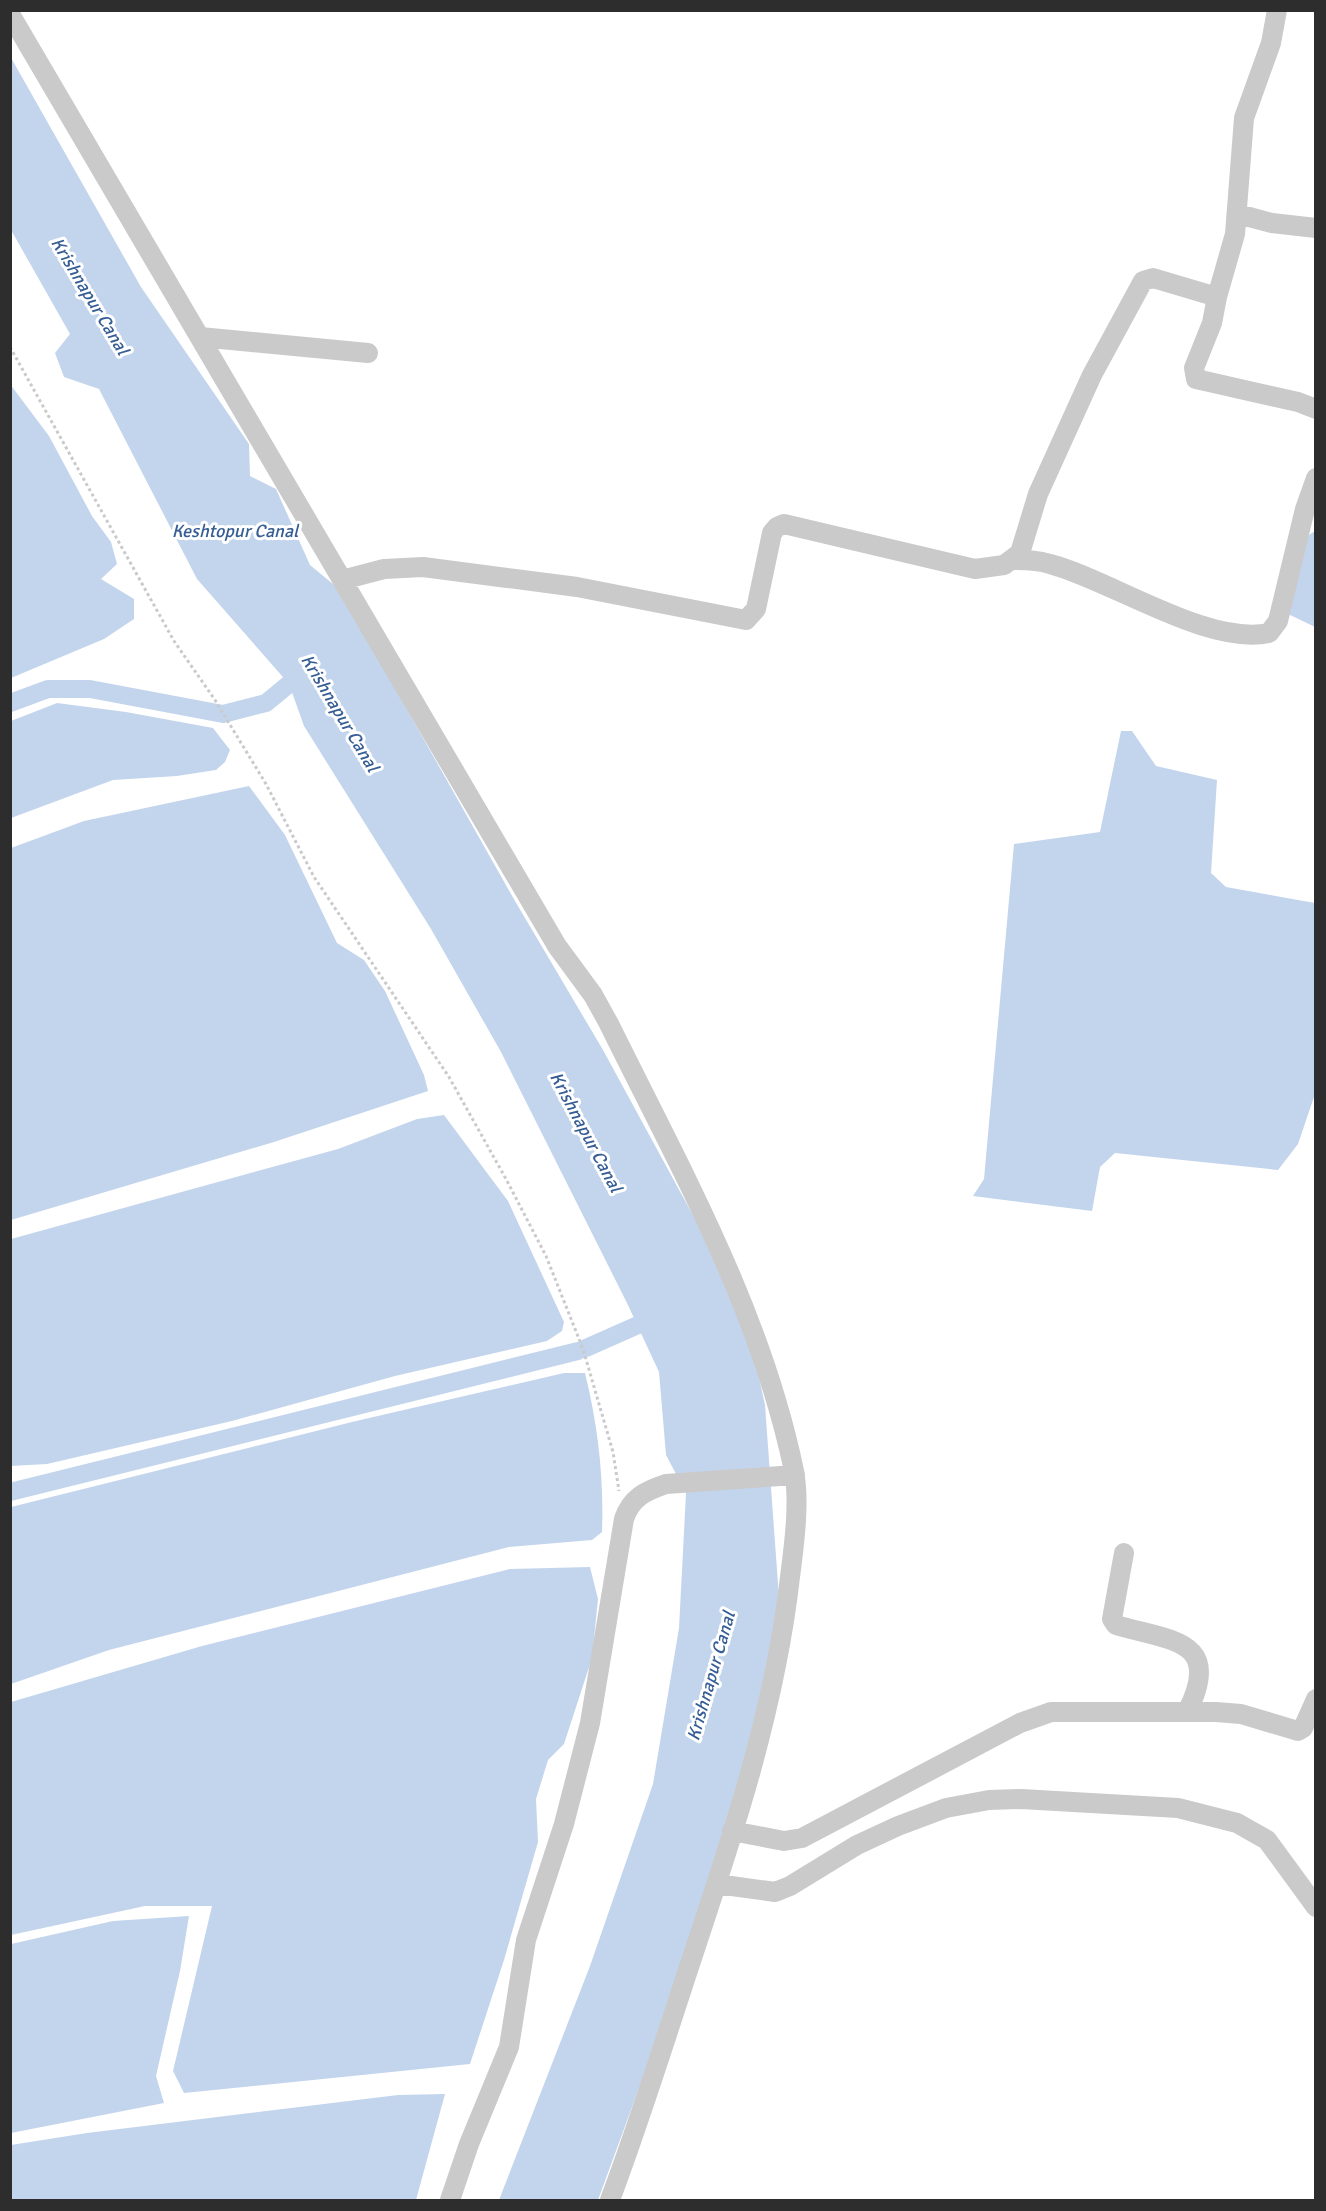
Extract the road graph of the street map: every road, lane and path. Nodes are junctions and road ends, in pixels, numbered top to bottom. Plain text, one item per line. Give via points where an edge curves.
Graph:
1 (1277, 10) edge
2 (10, 14) edge
3 (1238, 214) junction
4 (1316, 228) edge
5 (1216, 297) junction
6 (200, 337) junction
7 (10, 346) edge
8 (368, 353) dead end
9 (1316, 409) edge
10 (1316, 478) edge
11 (1013, 560) junction
12 (342, 580) junction
13 (795, 1474) junction
14 (624, 1519) junction
15 (1124, 1553) dead end
16 (1316, 1699) edge
17 (1186, 1712) junction
18 (732, 1831) junction
19 (717, 1884) junction
20 (1316, 1907) edge
21 (450, 2200) edge
22 (610, 2200) edge

1 - 3 street via 1271,43 1244,118
2 - 6 street
3 - 4 street via 1281,225
3 - 5 street
5 - 9 street via 1212,323 1194,368 1196,379
5 - 11 street via 1153,278 1143,281 1092,375 1038,494 1025,542
6 - 8 street
6 - 12 street
7 - 14 path via 178,648 266,784 314,877 449,1077 536,1237 583,1349 613,1452
10 - 11 street via 1278,621 1269,633 1236,633 1208,626 1050,564
11 - 12 street via 975,569 784,524 772,533 756,609 746,620 577,587 423,567 384,569
12 - 13 street via 557,945 608,1022 746,1307
13 - 14 street via 666,1484 629,1503
13 - 18 street via 794,1542 787,1604 767,1714
14 - 21 street via 590,1723 564,1824 526,1940 509,2047
15 - 17 street via 1112,1619 1116,1625 1185,1646 1194,1654 1201,1678
16 - 17 street via 1298,1731 1241,1714
17 - 18 street via 1051,1712 1020,1723 802,1838 784,1841
18 - 19 street
19 - 20 street via 775,1892 898,1826 946,1808 1021,1799 1178,1808 1237,1823 1267,1840
19 - 22 street

